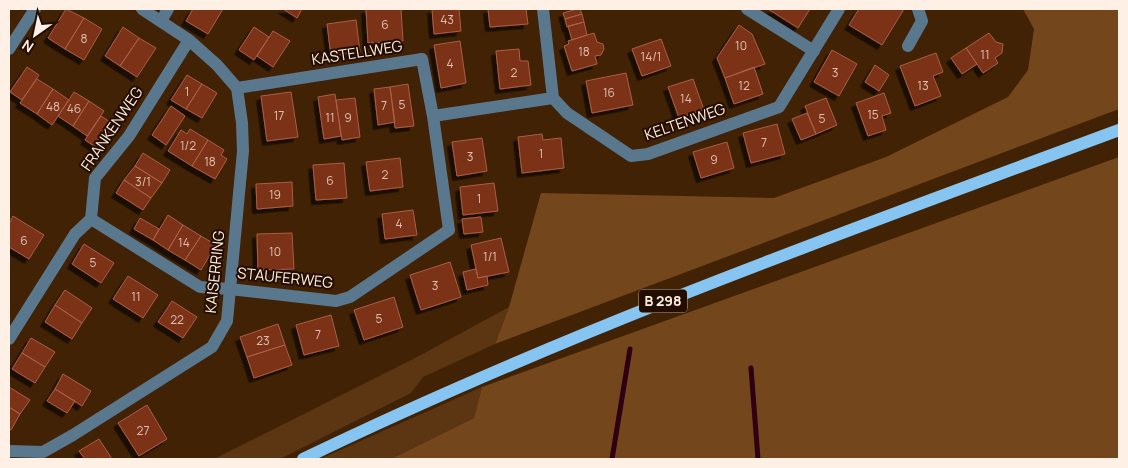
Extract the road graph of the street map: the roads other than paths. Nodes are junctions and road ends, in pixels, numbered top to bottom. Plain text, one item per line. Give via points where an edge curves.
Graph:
1 (35, 9) edge
2 (142, 9) edge
3 (168, 9) edge
4 (543, 9) edge
5 (747, 9) edge
6 (840, 9) edge
7 (918, 9) edge
8 (161, 21) junction
9 (189, 40) junction
10 (908, 46) dead end
11 (9, 49) edge
12 (814, 51) junction
13 (237, 88) junction
14 (553, 98) junction
15 (432, 116) junction
16 (1119, 130) edge
17 (91, 218) junction
18 (230, 288) junction
19 (9, 339) edge
20 (9, 451) edge
21 (303, 459) edge

1 - 11 street
2 - 8 street
3 - 8 street
4 - 14 street
5 - 12 street
6 - 12 street, KELTENWEG
7 - 10 street via 922,21
8 - 9 street
9 - 13 street
9 - 17 street, FRANKENWEG via 129,136 96,178
12 - 14 street, KELTENWEG via 779,106 648,154 631,156 566,113
13 - 15 street, KASTELLWEG via 422,59
13 - 18 street, KAISERRING via 243,151
14 - 15 street
15 - 18 street, STAUFERWEG via 449,230 350,297 336,302
16 - 21 main road, B 298 via 621,318 452,390
17 - 18 street, STAUFERWEG via 200,287
17 - 19 street via 75,234
18 - 20 street, KAISERRING via 227,321 212,347 43,452

